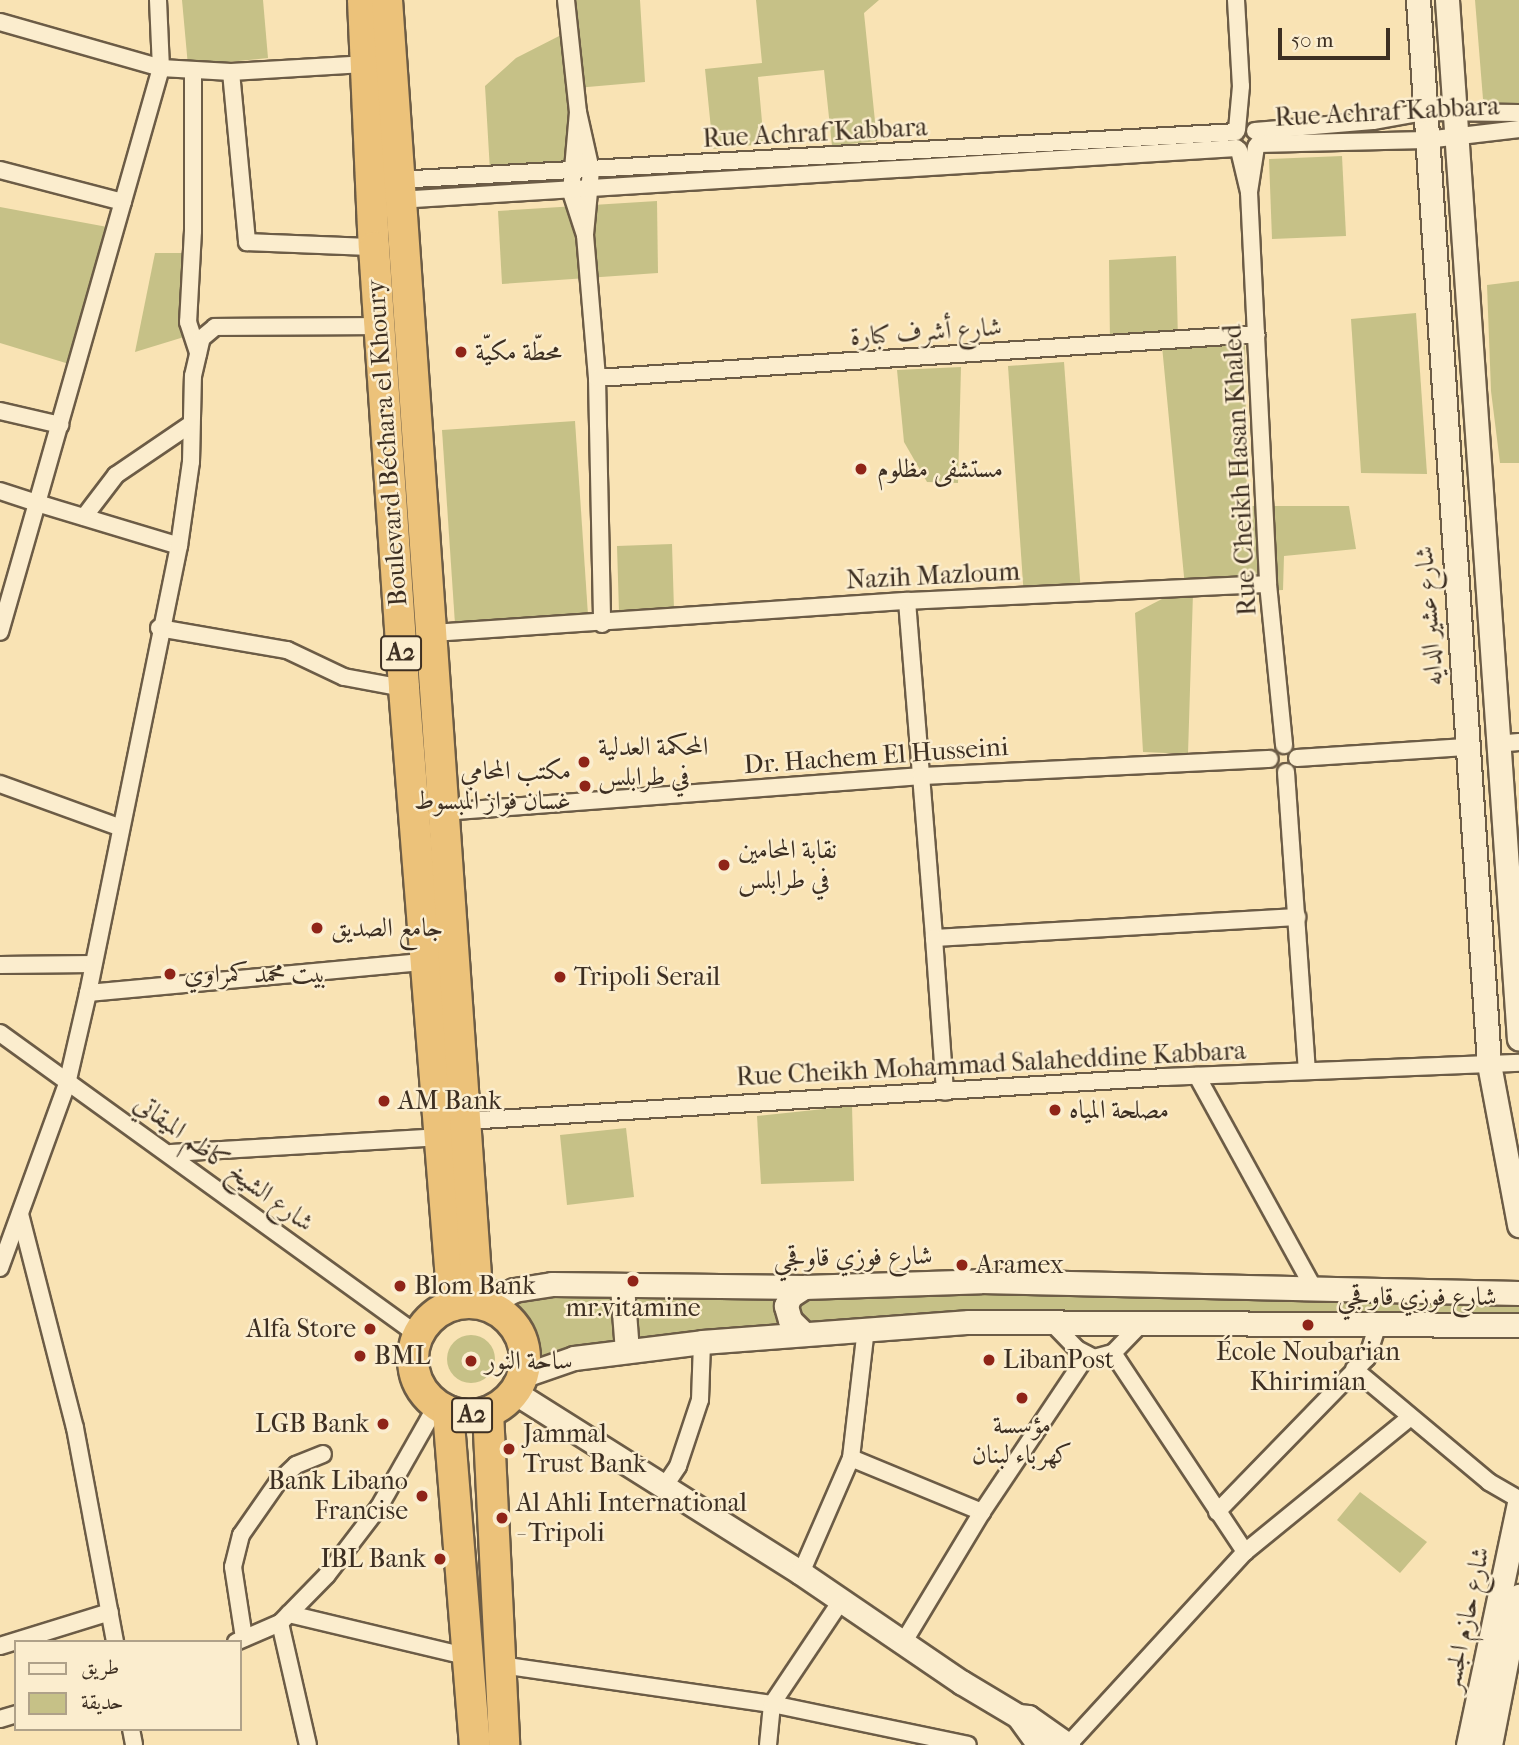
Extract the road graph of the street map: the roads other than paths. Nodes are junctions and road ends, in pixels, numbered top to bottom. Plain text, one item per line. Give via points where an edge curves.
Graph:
1 (158, 0) edge
2 (363, 0) edge
3 (387, 0) edge
4 (566, 0) edge
5 (1236, 0) edge
6 (1418, 0) edge
7 (1447, 0) edge
8 (0, 22) edge
9 (364, 64) junction
10 (161, 68) junction
11 (193, 70) junction
12 (232, 72) junction
13 (1455, 110) junction
14 (578, 111) junction
15 (1424, 112) junction
16 (1519, 113) edge
17 (1519, 129) edge
18 (1456, 138) junction
19 (1246, 139) junction
20 (1426, 140) junction
21 (0, 170) edge
22 (591, 170) junction
23 (571, 171) junction
24 (398, 190) junction
25 (592, 191) junction
26 (571, 192) junction
27 (124, 202) junction
28 (585, 235) junction
29 (374, 247) junction
30 (380, 326) junction
31 (1257, 334) junction
32 (199, 353) junction
33 (597, 378) junction
34 (0, 411) edge
35 (191, 424) junction
36 (60, 425) junction
37 (0, 491) edge
38 (37, 503) junction
39 (84, 517) junction
40 (179, 546) junction
41 (1268, 584) junction
42 (907, 601) junction
43 (602, 624) junction
44 (159, 628) junction
45 (0, 632) edge
46 (433, 633) junction
47 (404, 688) junction
48 (1508, 743) edge
49 (1284, 745) junction
50 (1466, 747) junction
51 (1297, 758) junction
52 (1270, 759) junction
53 (1286, 772) junction
54 (921, 776) junction
55 (0, 784) edge
56 (444, 811) junction
57 (119, 827) junction
58 (1297, 917) junction
59 (934, 938) junction
60 (425, 962) junction
61 (93, 964) junction
62 (0, 965) edge
63 (88, 993) junction
64 (0, 1033) edge
65 (1519, 1039) edge
66 (1519, 1063) edge
67 (1489, 1064) junction
68 (1307, 1070) junction
69 (1197, 1076) junction
70 (67, 1084) junction
71 (945, 1092) junction
72 (466, 1121) junction
73 (438, 1137) junction
74 (171, 1153) junction
75 (20, 1214) junction
76 (1519, 1225) edge
77 (0, 1268) edge
78 (622, 1286) junction
79 (804, 1287) junction
80 (1314, 1289) junction
81 (1519, 1293) edge
82 (472, 1305) junction
83 (1050, 1321) junction
84 (1142, 1323) junction
85 (1378, 1325) junction
86 (1519, 1325) edge
87 (866, 1329) junction
88 (803, 1333) junction
89 (418, 1335) junction
90 (702, 1342) junction
91 (627, 1351) junction
92 (1113, 1353) junction
93 (1087, 1355) junction
94 (1354, 1369) junction
95 (518, 1384) junction
96 (442, 1408) junction
97 (488, 1412) junction
98 (1408, 1419) junction
99 (323, 1454) dead end
100 (851, 1458) junction
101 (664, 1487) junction
102 (1519, 1502) edge
103 (982, 1512) junction
104 (1217, 1512) junction
105 (1245, 1552) junction
106 (801, 1573) junction
107 (1519, 1596) edge
108 (841, 1601) junction
109 (110, 1612) junction
110 (285, 1619) junction
111 (19, 1640) edge
112 (115, 1640) edge
113 (240, 1640) edge
114 (903, 1643) junction
115 (1514, 1649) edge
116 (469, 1657) junction
117 (501, 1665) junction
118 (772, 1704) junction
119 (1018, 1716) junction
120 (307, 1745) edge
121 (475, 1745) edge
122 (504, 1745) edge
123 (768, 1745) edge
124 (968, 1745) edge
125 (1039, 1745) edge
126 (1068, 1745) edge
127 (1468, 1745) edge
128 (1490, 1745) edge

1 - 10 street
2 - 9 highway, Boulevard Béchara el Khoury / A2
3 - 24 highway, Boulevard Béchara el Khoury / A2
4 - 14 street
5 - 19 street, Rue Cheikh Hasan Khaled
6 - 15 street, شارع عشير الدايه
7 - 13 street
8 - 10 street
9 - 12 street
9 - 29 highway, Boulevard Béchara el Khoury / A2
10 - 11 street
10 - 27 street
11 - 12 street
11 - 32 street via 188,322
12 - 29 street via 247,242
13 - 15 street, Rue Achraf Kabbara
13 - 16 street, Rue Achraf Kabbara
13 - 18 street
14 - 22 street
14 - 23 street
15 - 19 street, Rue Achraf Kabbara
15 - 20 street, شارع عشير الدايه
17 - 18 street, Rue Achraf Kabbara
18 - 20 street, Rue Achraf Kabbara
18 - 48 street
19 - 20 street, Rue Achraf Kabbara
19 - 22 street, Rue Achraf Kabbara
19 - 25 street, Rue Achraf Kabbara
19 - 31 street, Rue Cheikh Hasan Khaled
20 - 50 street, شارع عشير الدايه
21 - 27 street
22 - 23 street, Rue Achraf Kabbara
22 - 25 street
23 - 24 street, Rue Achraf Kabbara
23 - 26 street
24 - 26 street, Rue Achraf Kabbara
24 - 46 highway, Boulevard Béchara el Khoury / A2
25 - 26 street, Rue Achraf Kabbara
25 - 28 street
26 - 28 street
27 - 36 street
28 - 33 street
29 - 30 highway, Boulevard Béchara el Khoury / A2
30 - 32 street via 215,327 202,338
30 - 47 highway, Boulevard Béchara el Khoury / A2
31 - 33 street, شارع أشرف كبارة
31 - 41 street, Rue Cheikh Hasan Khaled
32 - 35 street
33 - 43 street
34 - 36 street
35 - 39 street via 116,475
35 - 40 street via 191,462
36 - 38 street
37 - 38 street
38 - 39 street
38 - 45 street
39 - 40 street
40 - 44 street
41 - 42 street, Nazih Mazloum
41 - 49 street, Rue Cheikh Hasan Khaled
42 - 43 street, Nazih Mazloum
42 - 54 street
43 - 46 street, Nazih Mazloum
44 - 47 street via 287,650 344,677
44 - 57 street
46 - 56 highway, Boulevard Béchara el Khoury / A2
47 - 60 highway, Boulevard Béchara el Khoury / A2
48 - 65 street
49 - 51 street via 1293,748
49 - 52 street via 1275,747
50 - 51 street
50 - 67 street, شارع عشير الدايه
51 - 53 street
52 - 53 street via 1277,770
52 - 54 street, Dr. Hachem El Husseini
53 - 58 street
54 - 56 street, Dr. Hachem El Husseini
54 - 59 street
55 - 57 street
56 - 72 highway, Boulevard Béchara el Khoury / A2
57 - 61 street
58 - 59 street
58 - 68 street
59 - 71 street
60 - 63 street
60 - 73 highway, Boulevard Béchara el Khoury / A2
61 - 62 street
61 - 63 street
63 - 70 street
64 - 70 street, شارع الشيخ كاظم الميقاتي
66 - 67 street, Rue Cheikh Mohammad Salaheddine Kabbara
67 - 68 street, Rue Cheikh Mohammad Salaheddine Kabbara
67 - 76 street, شارع عشير الدايه
68 - 69 street, Rue Cheikh Mohammad Salaheddine Kabbara
69 - 71 street, Rue Cheikh Mohammad Salaheddine Kabbara
69 - 80 street
70 - 74 street, شارع الشيخ كاظم الميقاتي
70 - 75 street
71 - 72 street, Rue Cheikh Mohammad Salaheddine Kabbara
72 - 82 highway, Boulevard Béchara el Khoury / A2
73 - 74 street
73 - 82 highway, Boulevard Béchara el Khoury / A2
74 - 89 street, شارع الشيخ كاظم الميقاتي
75 - 77 street
75 - 109 street via 75,1428
78 - 79 street, شارع فوزي قاوقجي
78 - 82 street, شارع فوزي قاوقجي via 531,1286
78 - 91 street
79 - 80 street, شارع فوزي قاوقجي via 981,1281
79 - 88 street via 790,1296 786,1306 790,1320
80 - 81 street, شارع فوزي قاوقجي
82 - 89 highway via 439,1311
82 - 95 highway, A2 via 508,1320 522,1342
83 - 84 street, شارع فوزي قاوقجي
83 - 87 street, شارع فوزي قاوقجي
83 - 93 street
84 - 85 street, شارع فوزي قاوقجي
84 - 92 street
85 - 86 street, شارع فوزي قاوقجي
85 - 94 street via 1373,1349
87 - 88 street, شارع فوزي قاوقجي
87 - 100 street
88 - 90 street, شارع فوزي قاوقجي
89 - 96 highway, A2 via 413,1366 421,1388
90 - 91 street, شارع فوزي قاوقجي
90 - 101 street via 700,1400 678,1466
91 - 95 street, شارع فوزي قاوقجي via 574,1358
92 - 93 street
92 - 104 street
93 - 103 street
94 - 98 street
94 - 104 street
95 - 97 highway, A2
95 - 101 street
96 - 97 highway, A2
96 - 110 street via 361,1532
96 - 116 highway, A2
97 - 117 highway, A2
98 - 102 street
98 - 105 street
99 - 113 street via 296,1465 278,1482 242,1535 233,1567
100 - 103 street
100 - 106 street
101 - 106 street
102 - 127 street, شارع حازم الجسر
103 - 114 street
104 - 105 street
105 - 126 street
106 - 108 street
107 - 115 street, شارع حازم الجسر
108 - 114 street
108 - 118 street
109 - 111 street
109 - 112 street
110 - 113 street
110 - 116 street
110 - 120 street
114 - 119 street
115 - 128 street, شارع حازم الجسر
116 - 121 highway, A2
117 - 118 street
117 - 122 highway, A2
118 - 123 street
118 - 124 street
119 - 125 street
119 - 126 street via 1028,1717

